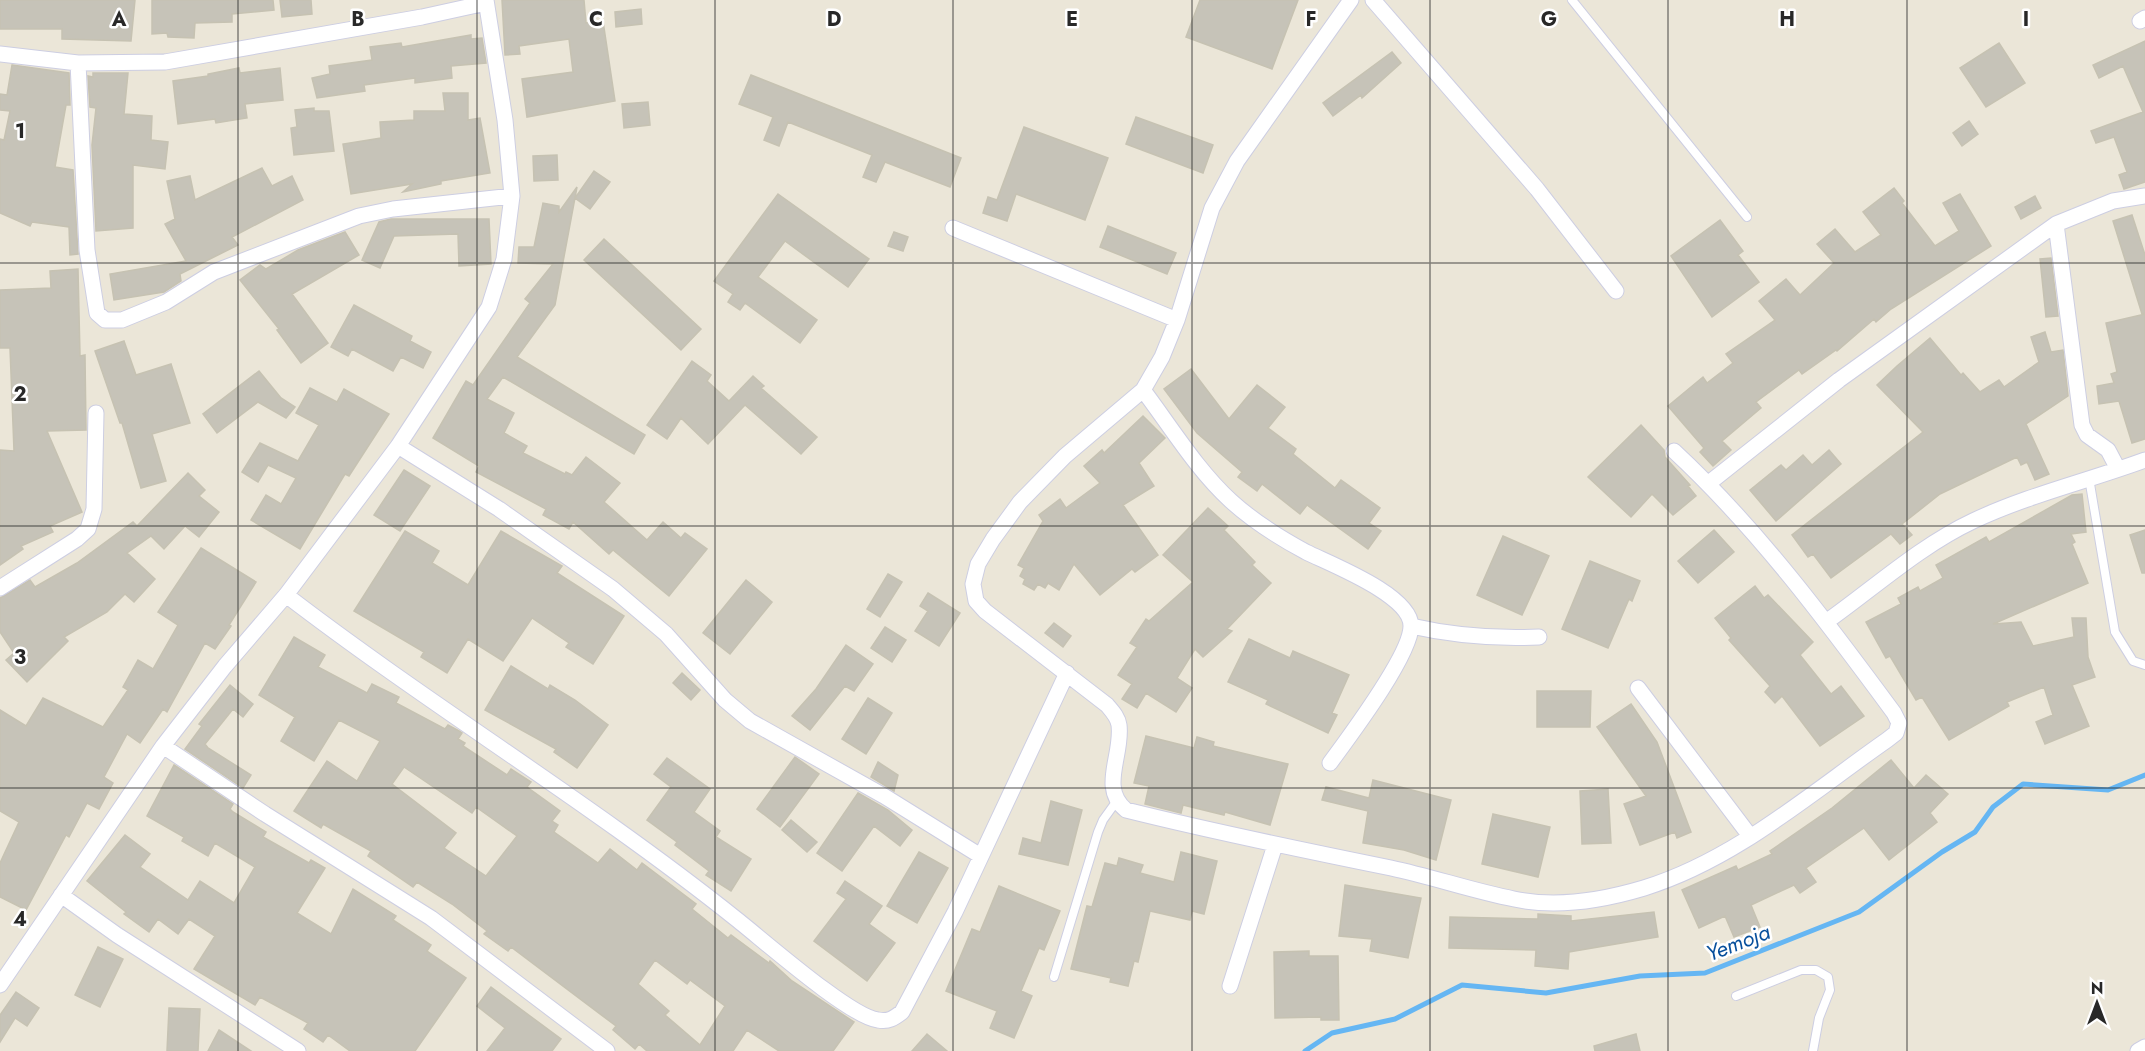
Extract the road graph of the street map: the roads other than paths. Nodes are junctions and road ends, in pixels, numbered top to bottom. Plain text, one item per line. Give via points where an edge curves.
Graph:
1 (1351, 0) edge
2 (1373, 0) edge
3 (1572, 0) edge
4 (486, 1) edge
5 (0, 54) edge
6 (78, 63) junction
7 (512, 196) junction
8 (2145, 196) edge
9 (1747, 217) dead end
10 (2056, 224) junction
11 (953, 228) dead end
12 (1616, 291) dead end
13 (1177, 320) junction
14 (1143, 390) junction
15 (96, 413) dead end
16 (398, 446) junction
17 (1674, 451) dead end
18 (2145, 460) edge
19 (2118, 469) junction
20 (2089, 478) junction
21 (1709, 483) junction
22 (0, 588) edge
23 (286, 595) junction
24 (1826, 622) junction
25 (1411, 626) junction
26 (1539, 637) dead end
27 (2145, 665) edge
28 (1067, 673) junction
29 (1638, 688) dead end
30 (163, 746) junction
31 (1330, 763) dead end
32 (1116, 802) junction
33 (1750, 836) junction
34 (1275, 844) junction
35 (980, 855) junction
36 (61, 895) junction
37 (1054, 977) dead end
38 (0, 985) edge
39 (1230, 986) dead end
40 (1736, 996) dead end
41 (2145, 1047) edge
42 (298, 1051) edge
43 (607, 1051) edge
44 (1813, 1051) edge
45 (2138, 1051) edge

1 - 13 street via 1237,161 1212,208
2 - 12 street via 1537,189
3 - 9 lane
4 - 6 street via 422,17 175,60
4 - 7 street via 505,120
5 - 6 street
6 - 7 street via 87,250 98,313 105,320 122,320 166,302 214,272 359,216
7 - 16 street via 504,259 489,307
8 - 10 street via 2114,201
10 - 19 street via 2082,425 2087,435 2109,450
10 - 21 street via 1839,380
11 - 13 street
13 - 14 street
14 - 25 street via 1230,501 1306,552 1364,580 1406,613
14 - 28 street via 1065,456 1020,502 978,564 973,584 976,601
15 - 22 street via 94,509 88,529
16 - 23 street
16 - 35 street via 499,509 613,589 666,634 725,700 750,721
17 - 21 street
18 - 19 street
19 - 20 street
20 - 24 street via 1971,522 1896,569
20 - 27 lane via 2115,632 2133,661
21 - 24 street
23 - 30 street
23 - 35 street via 699,890 866,1017 890,1021 902,1012
24 - 33 street via 1894,713 1899,723 1896,733
25 - 26 street via 1463,637
25 - 31 street via 1377,697
28 - 32 street via 1117,717 1118,751 1112,795
28 - 35 street
29 - 33 street
30 - 36 street
30 - 43 street via 431,918
32 - 34 street via 1126,810
32 - 37 lane via 1098,832
33 - 34 street via 1702,866 1644,888 1585,901 1516,900
34 - 39 street
36 - 38 street
36 - 42 street
40 - 44 lane via 1801,970 1816,970 1828,977 1830,990 1819,1018
41 - 45 street

